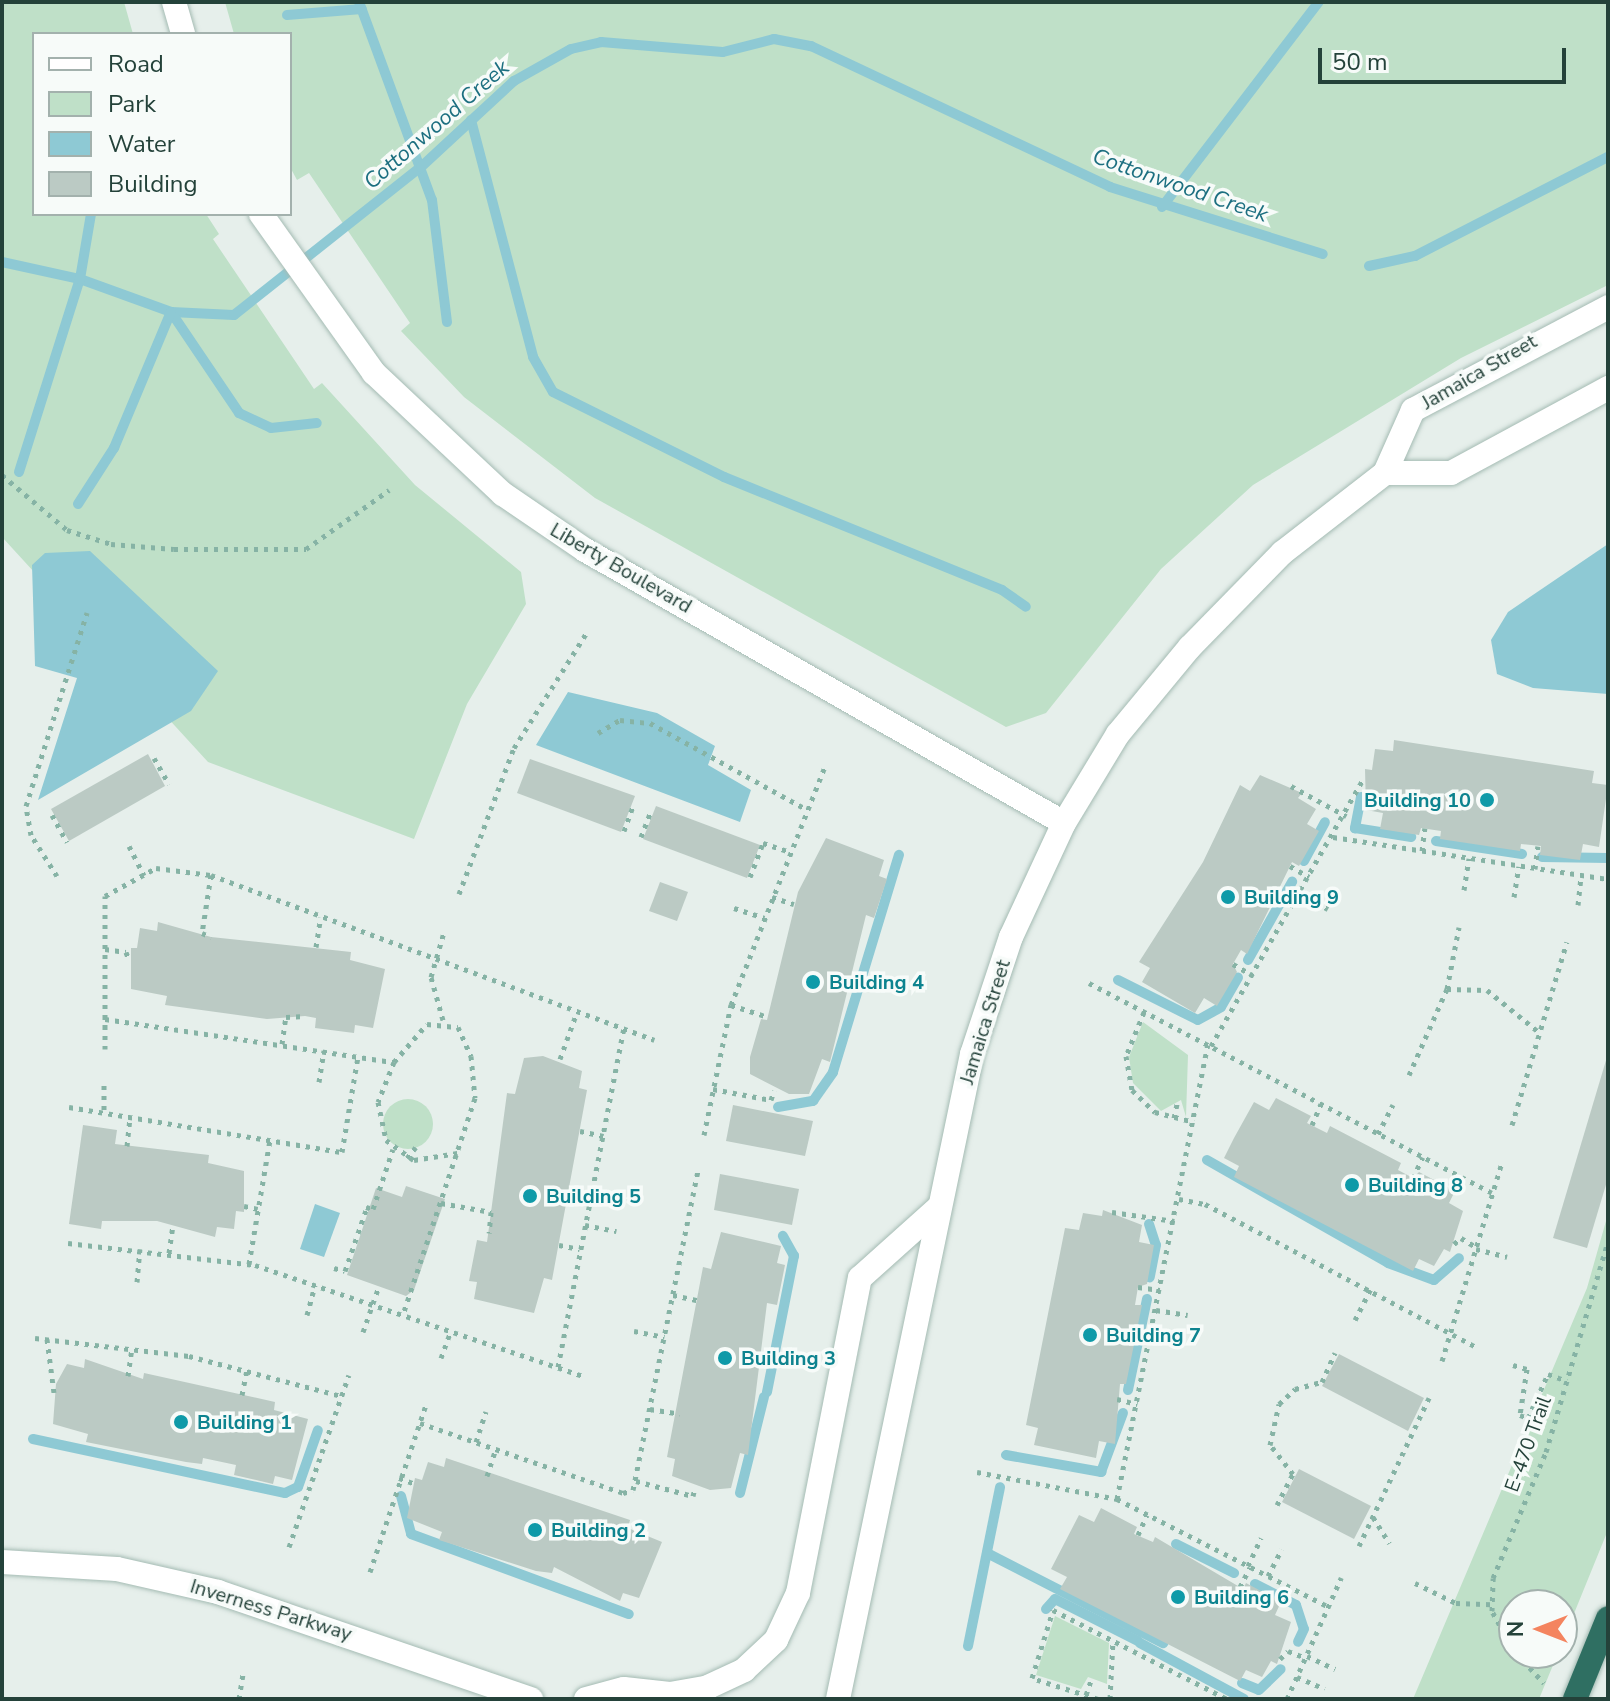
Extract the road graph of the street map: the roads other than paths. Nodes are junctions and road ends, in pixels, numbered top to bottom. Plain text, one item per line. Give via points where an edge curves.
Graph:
1 (174, 2) edge
2 (182, 32) edge
3 (262, 216) edge
4 (1608, 307) edge
5 (1608, 388) edge
6 (1385, 473) junction
7 (1064, 823) junction
8 (939, 1207) junction
9 (2, 1562) edge
10 (1608, 1618) edge
11 (531, 1699) edge
12 (586, 1699) edge
13 (838, 1699) edge
14 (1575, 1699) edge

1 - 2 main road
3 - 7 main road, Liberty Boulevard via 361,358 460,459 561,535
4 - 6 main road, Jamaica Street via 1413,410
5 - 6 main road via 1451,473
6 - 7 main road, Jamaica Street via 1282,553 1190,647 1118,734
7 - 8 main road, Jamaica Street via 985,1007
8 - 12 main road via 860,1278 798,1593 776,1640 744,1670 708,1687 670,1694 624,1689
8 - 13 main road, Jamaica Street
9 - 11 main road, Inverness Parkway via 117,1569 218,1592
10 - 14 highway

